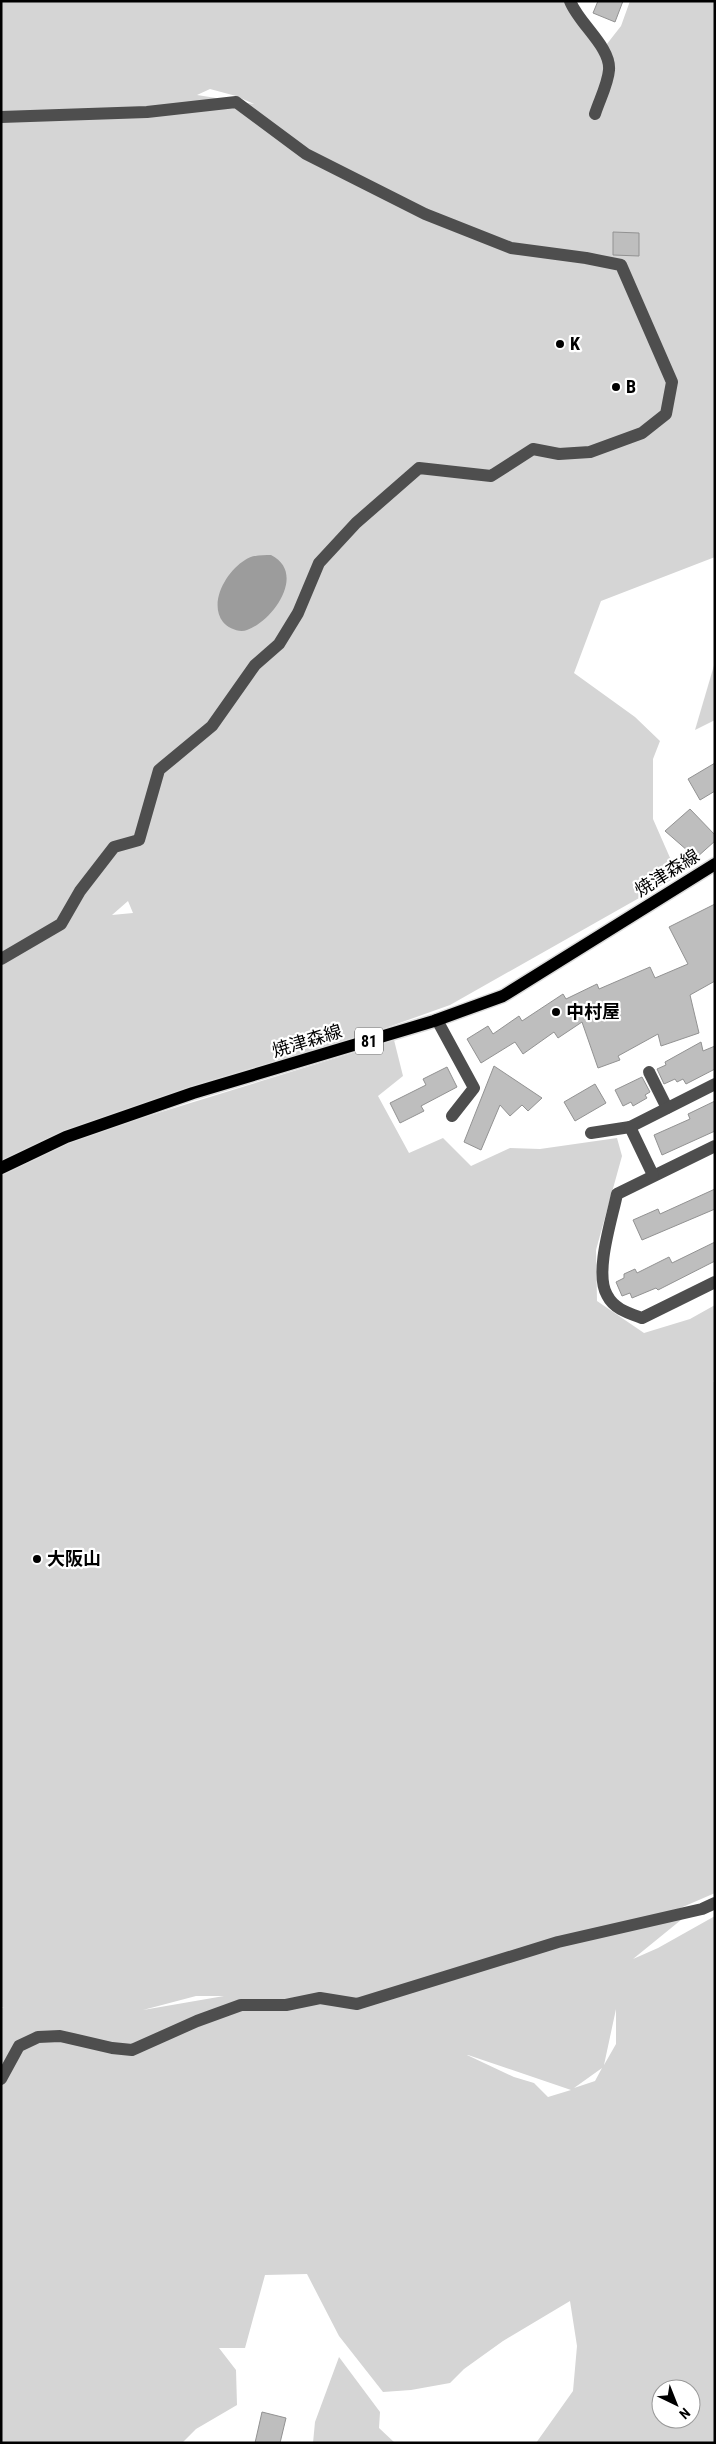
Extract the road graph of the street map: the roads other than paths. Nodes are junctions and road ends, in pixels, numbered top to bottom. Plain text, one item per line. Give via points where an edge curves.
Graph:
1 (570, 1) edge
2 (595, 114) dead end
3 (1, 117) edge
4 (715, 864) edge
5 (1, 959) edge
6 (437, 1020) junction
7 (648, 1072) dead end
8 (715, 1084) edge
9 (667, 1108) junction
10 (452, 1116) dead end
11 (630, 1126) junction
12 (591, 1133) dead end
13 (715, 1146) edge
14 (1, 1168) edge
15 (653, 1175) junction
16 (715, 1282) edge
17 (715, 1903) edge
18 (1, 2078) edge

1 - 2 street via 575,13 608,56 609,71
3 - 5 street via 147,112 236,102 306,154 425,214 511,248 621,265 672,382 666,414 642,433 590,452 559,454 532,449 491,476 419,468 356,523 319,563 298,614 279,644 255,665 212,726 159,770 138,840 114,848 80,891 61,924
4 - 6 main road, 焼津森線 / 81 via 503,996
6 - 10 street via 474,1088
6 - 14 main road, 焼津森線 / 81 via 193,1093 66,1137
7 - 9 street
8 - 9 street
9 - 11 street
11 - 12 street
11 - 15 street
13 - 15 street
15 - 16 street via 617,1194 602,1262 606,1294 621,1311 642,1318
17 - 18 street via 702,1909 558,1942 357,2004 320,1998 286,2005 242,2005 132,2050 60,2036 38,2037 19,2046

